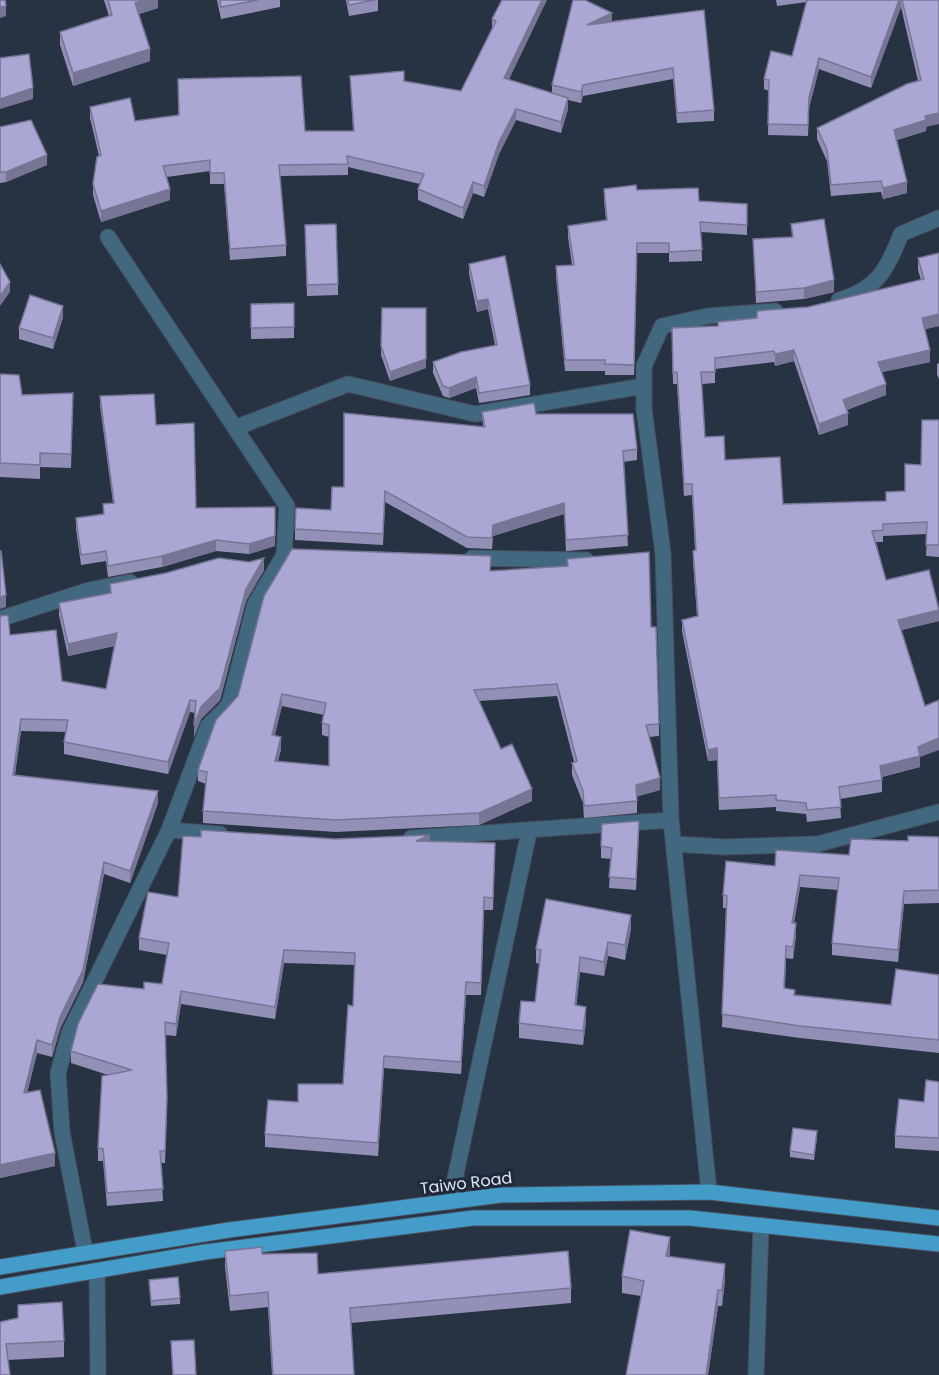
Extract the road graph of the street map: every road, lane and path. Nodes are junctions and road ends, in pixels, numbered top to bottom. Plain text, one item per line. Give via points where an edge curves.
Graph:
1 (939, 218) edge
2 (108, 237) dead end
3 (827, 304) edge
4 (795, 310) edge
5 (644, 386) junction
6 (235, 428) junction
7 (290, 552) junction
8 (461, 557) edge
9 (605, 558) edge
10 (261, 561) edge
11 (142, 580) edge
12 (0, 619) edge
13 (939, 812) edge
14 (671, 820) junction
15 (169, 830) junction
16 (529, 832) junction
17 (240, 835) edge
18 (393, 839) edge
19 (675, 844) junction
20 (709, 1192) junction
21 (450, 1202) junction
22 (939, 1218) edge
23 (761, 1225) junction
24 (939, 1244) edge
25 (85, 1251) junction
26 (0, 1267) edge
27 (97, 1271) junction
28 (0, 1287) edge
29 (98, 1375) edge
30 (756, 1375) edge

1 - 3 street via 901,234 889,266 859,295
2 - 6 street
4 - 5 street via 708,315 662,326 644,366
5 - 6 street via 475,414 348,384
5 - 14 street
6 - 7 street via 287,506
7 - 10 street
7 - 15 street via 255,604 229,705 208,726
8 - 9 street via 569,561
11 - 12 street via 89,590
13 - 19 street via 818,844
14 - 16 street
14 - 19 street
15 - 17 street
15 - 25 street via 74,1023 58,1073 62,1132
16 - 18 street
16 - 21 street
19 - 20 street
20 - 21 main road, Taiwo Road via 501,1195
20 - 22 main road, Taiwo Road
21 - 25 main road, Taiwo Road
23 - 24 main road
23 - 27 main road via 690,1218 473,1218 205,1252
23 - 30 street
25 - 26 main road, Taiwo Road
27 - 28 main road
27 - 29 street

